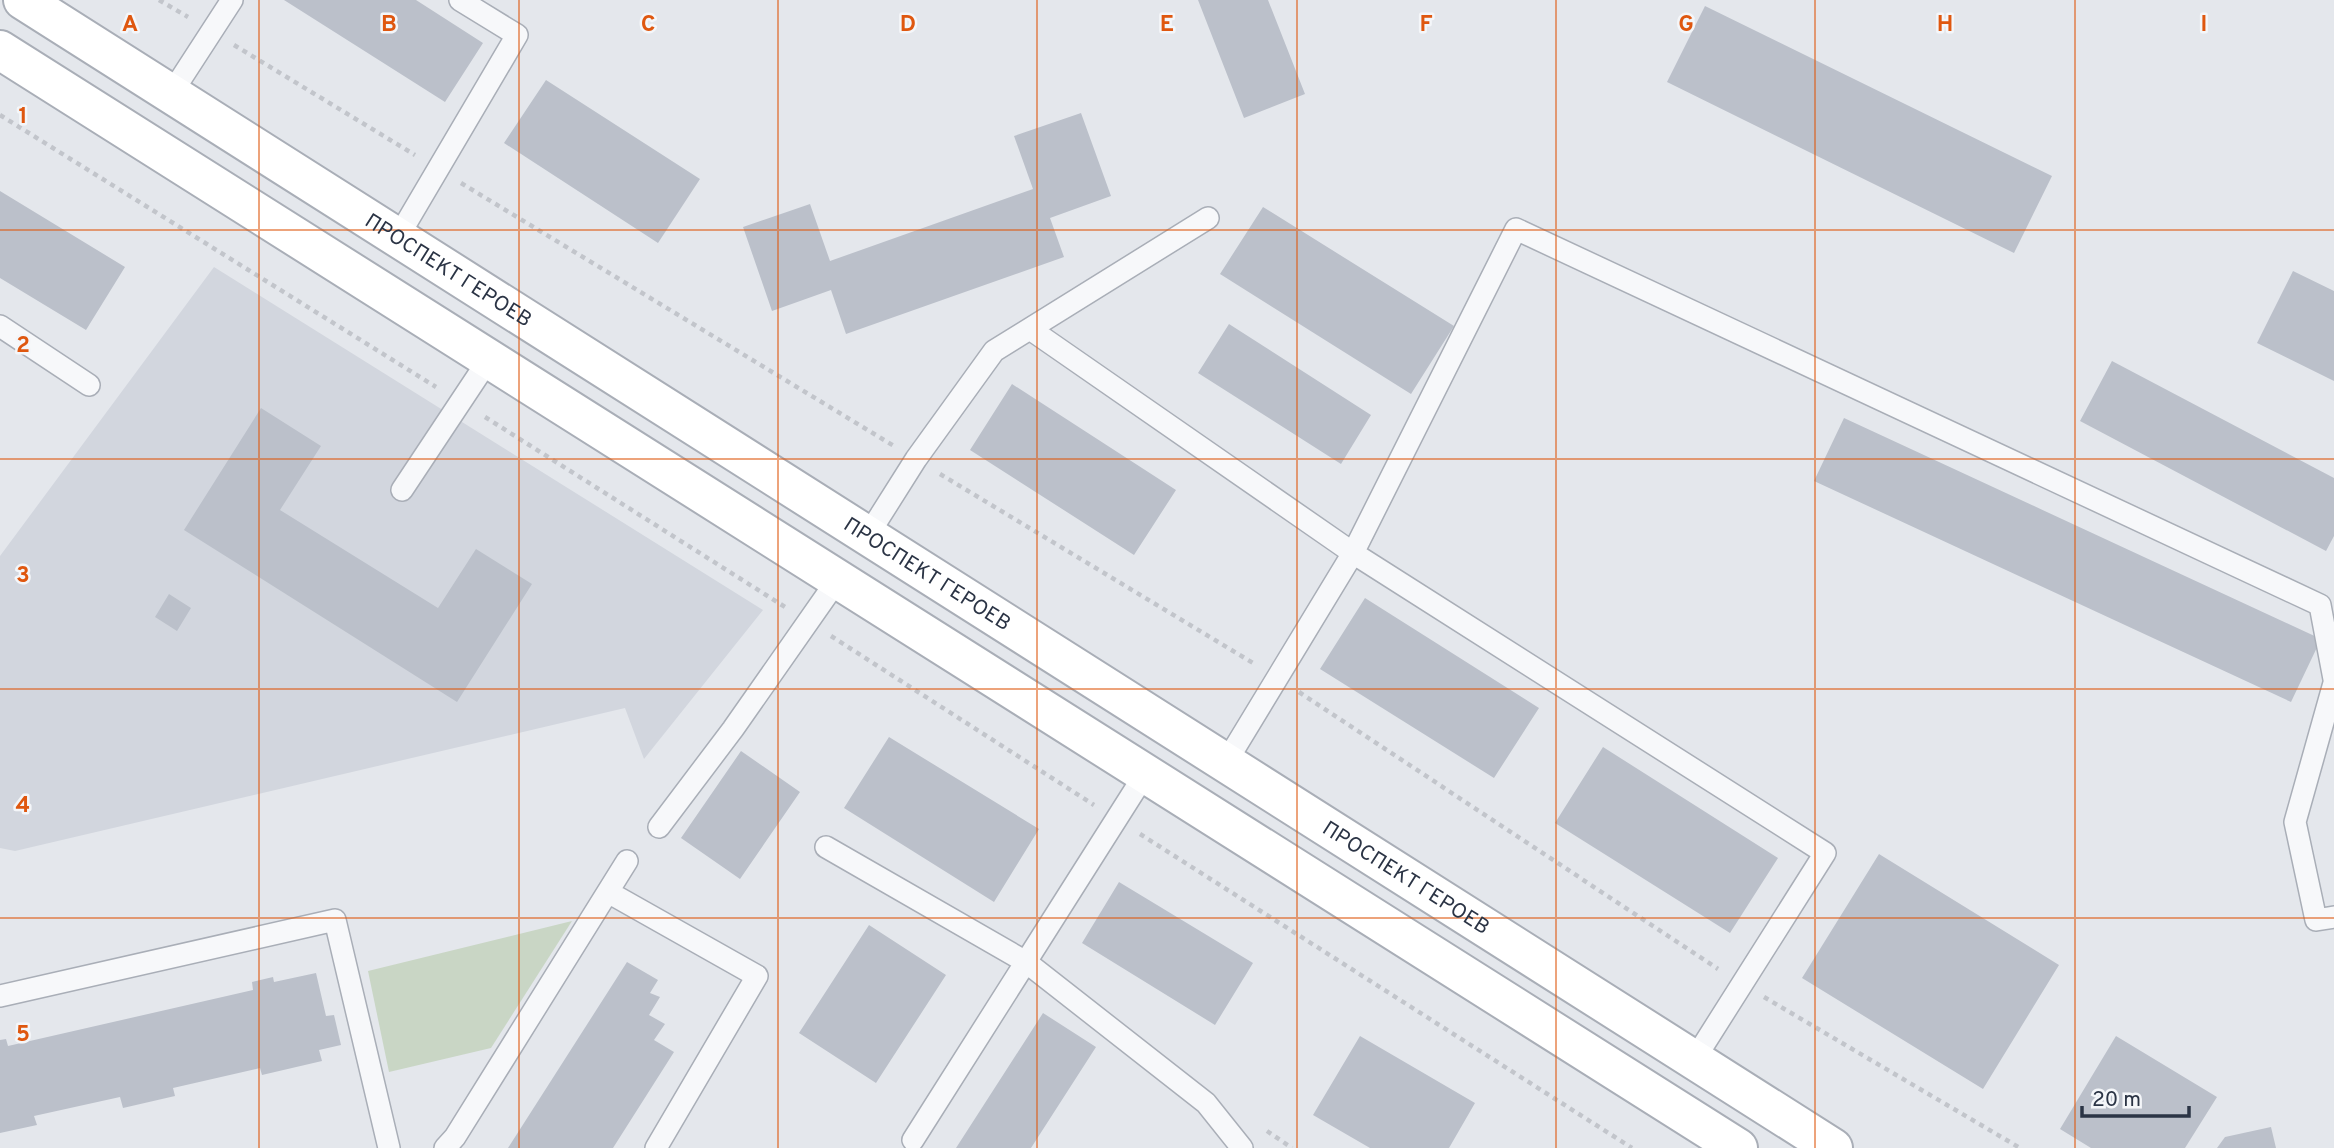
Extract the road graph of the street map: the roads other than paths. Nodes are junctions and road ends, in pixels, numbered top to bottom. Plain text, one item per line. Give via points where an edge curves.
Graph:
1 (23, 0) edge
2 (232, 0) edge
3 (460, 0) edge
4 (0, 50) edge
5 (171, 94) junction
6 (1208, 218) dead end
7 (398, 237) junction
8 (0, 326) edge
9 (1030, 329) junction
10 (489, 359) junction
11 (89, 385) dead end
12 (402, 490) dead end
13 (868, 535) junction
14 (1353, 553) junction
15 (838, 579) junction
16 (2334, 681) edge
17 (1225, 764) junction
18 (1144, 774) junction
19 (659, 827) dead end
20 (825, 847) dead end
21 (627, 861) dead end
22 (608, 892) junction
23 (2334, 917) edge
24 (1026, 962) junction
25 (0, 996) edge
26 (1694, 1060) junction
27 (913, 1139) dead end
28 (1730, 1146) edge
29 (390, 1148) edge
30 (446, 1148) edge
31 (656, 1148) edge
32 (1242, 1148) edge
33 (1833, 1148) edge

1 - 5 main road, ПРОСПЕКТ ГЕРОЕВ
2 - 5 lane
3 - 7 lane via 517,35
4 - 10 main road
5 - 7 main road, ПРОСПЕКТ ГЕРОЕВ
6 - 9 lane
7 - 13 main road, ПРОСПЕКТ ГЕРОЕВ
8 - 11 lane
9 - 13 lane via 994,351
9 - 14 lane
10 - 12 lane
10 - 15 main road
13 - 17 main road, ПРОСПЕКТ ГЕРОЕВ
14 - 16 lane via 1516,229 2320,605
14 - 17 lane
14 - 26 lane via 1825,853
15 - 18 main road
15 - 19 lane
16 - 23 lane via 2295,822 2316,920
17 - 26 main road, ПРОСПЕКТ ГЕРОЕВ
18 - 24 lane
18 - 28 main road
20 - 24 lane
21 - 22 lane
22 - 30 lane
22 - 31 lane via 757,976
24 - 27 lane
24 - 32 lane via 1206,1103
25 - 29 lane via 335,920
26 - 33 main road, ПРОСПЕКТ ГЕРОЕВ

